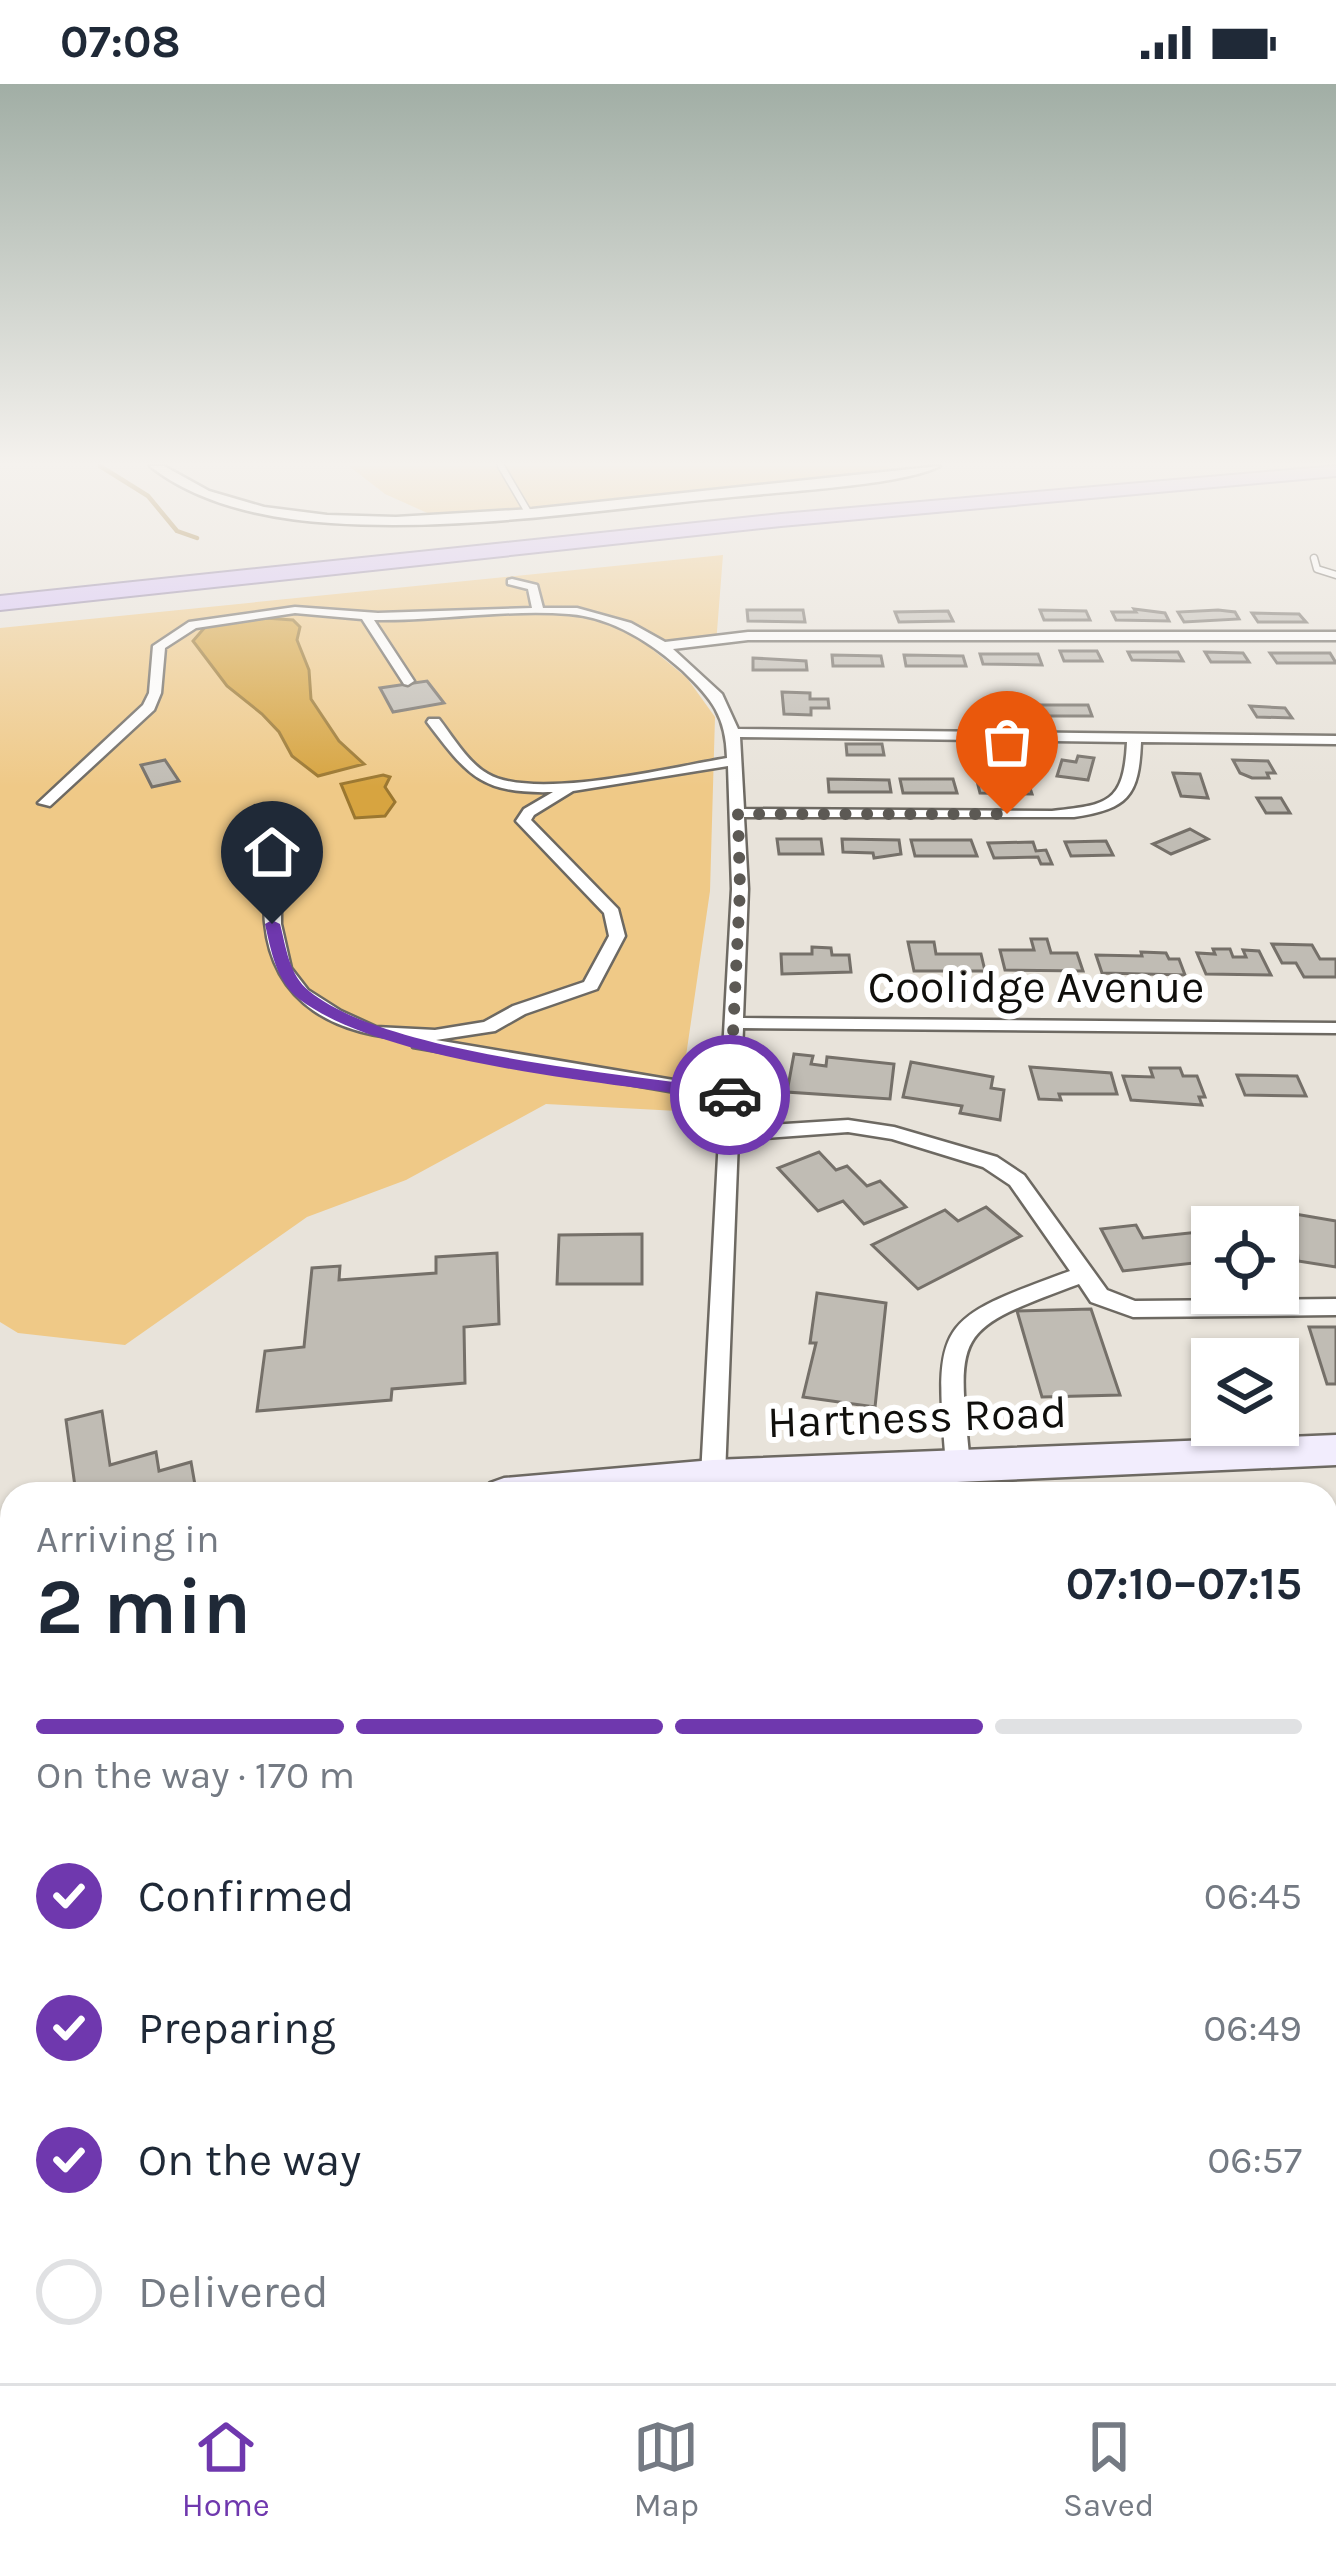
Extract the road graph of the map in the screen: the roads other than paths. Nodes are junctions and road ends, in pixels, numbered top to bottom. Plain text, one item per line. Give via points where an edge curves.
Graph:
1 (139, 573) edge
2 (280, 573) edge
3 (512, 582) dead end
4 (0, 588) edge
5 (0, 603) edge
6 (538, 611) junction
7 (365, 616) junction
8 (1336, 636) edge
9 (663, 646) junction
10 (408, 682) dead end
11 (434, 722) dead end
12 (733, 733) junction
13 (1134, 737) junction
14 (1336, 740) edge
15 (734, 761) junction
16 (486, 780) junction
17 (566, 790) junction
18 (45, 803) dead end
19 (738, 814) junction
20 (523, 821) junction
21 (251, 823) dead end
22 (519, 1010) junction
23 (736, 1023) junction
24 (1336, 1028) edge
25 (373, 1032) junction
26 (511, 1060) junction
27 (732, 1096) junction
28 (729, 1134) junction
29 (1083, 1274) junction
30 (1336, 1307) edge
31 (1336, 1450) edge
32 (958, 1464) junction
33 (713, 1476) junction
34 (643, 1482) edge

1 - 4 highway
2 - 5 highway
3 - 6 street via 532,587
6 - 7 street
6 - 9 street via 598,615
7 - 10 street
7 - 18 street via 264,613 175,634 155,656 148,707
8 - 9 street via 748,636
9 - 12 street via 717,697
11 - 16 street
12 - 13 street
12 - 15 street
13 - 14 street
13 - 19 street via 1134,782 1121,799 1092,811
15 - 17 street
15 - 19 street
16 - 17 street
16 - 20 street
17 - 20 street
19 - 23 street
20 - 22 street via 612,912 617,936 591,985
21 - 25 street via 273,880 272,924 284,968 302,994
22 - 25 street via 489,1027
22 - 26 street via 504,1042
23 - 24 street, Coolidge Avenue
23 - 27 street
25 - 26 street
26 - 27 street
27 - 28 street
28 - 29 street via 848,1126 990,1162 1017,1180
28 - 33 street
29 - 30 street via 1099,1296 1133,1310
29 - 32 street via 983,1312 958,1334 950,1379
31 - 32 main road, Hartness Road
32 - 33 main road, Hartness Road
33 - 34 main road, Hartness Road

